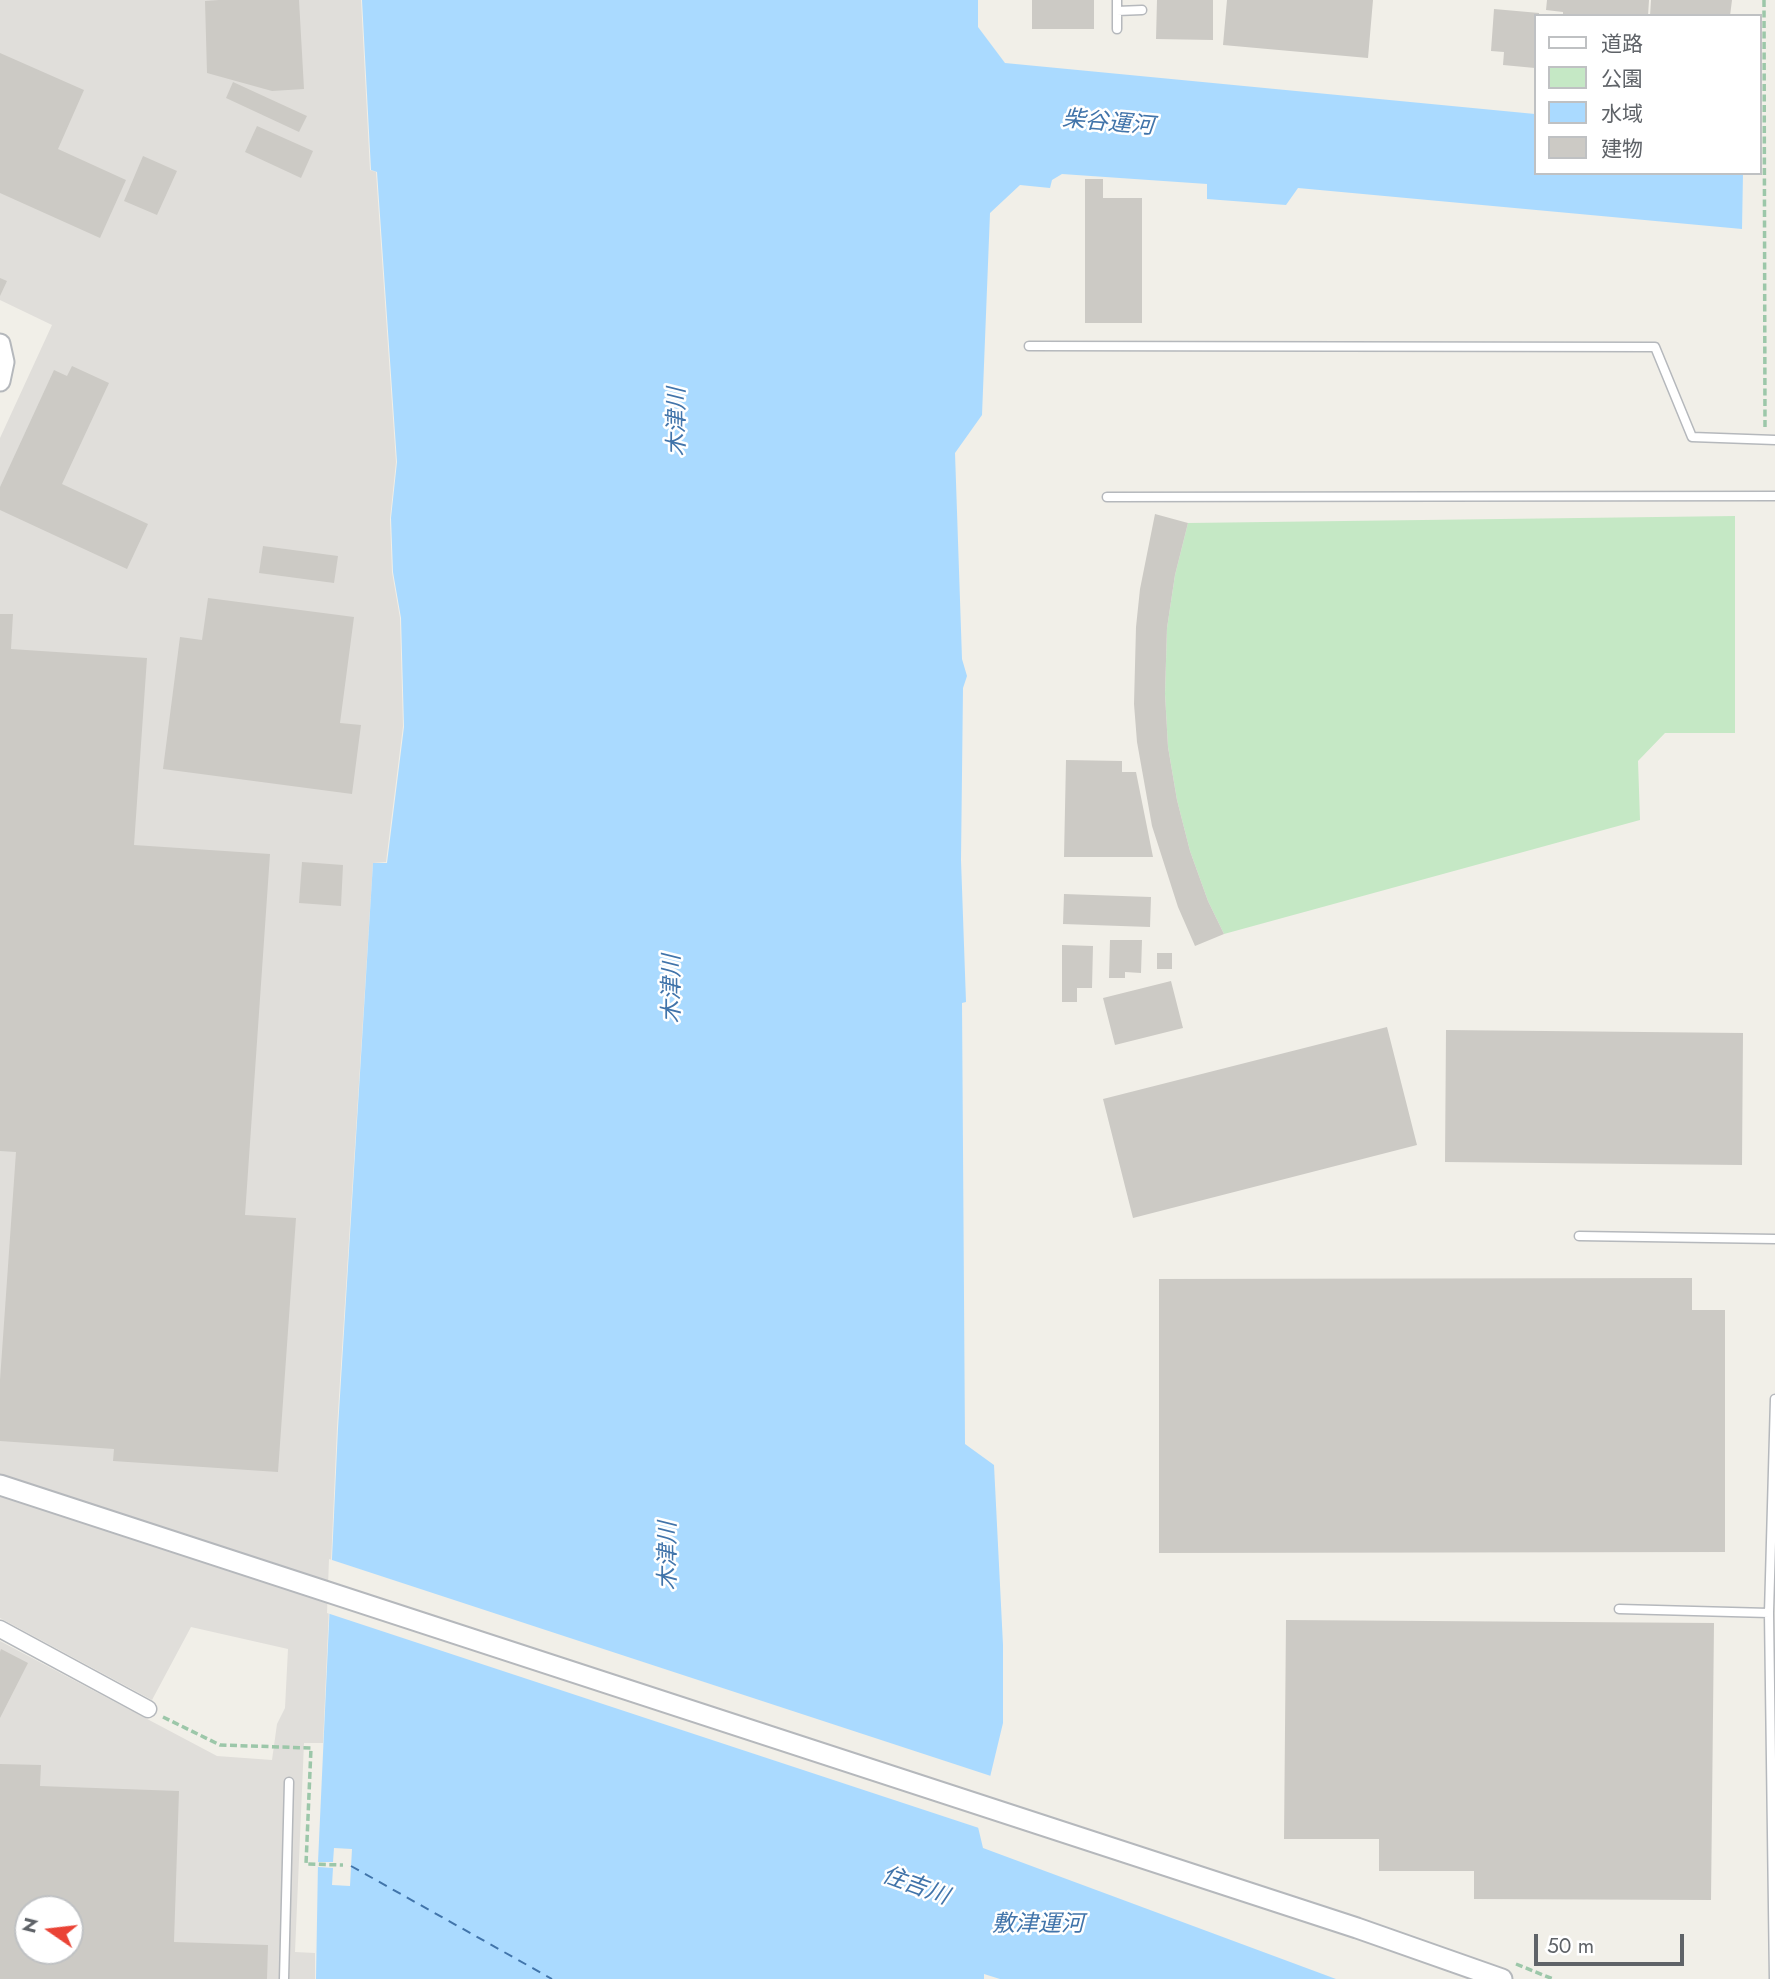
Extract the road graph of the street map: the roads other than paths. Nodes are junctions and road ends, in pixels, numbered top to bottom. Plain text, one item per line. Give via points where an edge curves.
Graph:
1 (1117, 0) edge
2 (1117, 10) junction
3 (1142, 10) dead end
4 (1117, 29) dead end
5 (0, 344) edge
6 (1029, 346) dead end
7 (0, 381) edge
8 (1775, 440) edge
9 (1775, 496) edge
10 (1107, 497) dead end
11 (1579, 1236) dead end
12 (1775, 1239) edge
13 (1775, 1399) edge
14 (0, 1485) edge
15 (1619, 1609) dead end
16 (1769, 1613) junction
17 (0, 1629) edge
18 (148, 1709) dead end
19 (289, 1782) dead end
20 (284, 1979) edge
21 (1502, 1979) edge
22 (1774, 1979) edge

1 - 2 lane
2 - 3 lane
2 - 4 lane
5 - 7 street via 4,362
6 - 8 lane via 1655,347 1692,437
9 - 10 lane
11 - 12 lane
13 - 16 lane
14 - 21 street
15 - 16 lane
16 - 22 lane
17 - 18 street
19 - 20 lane

